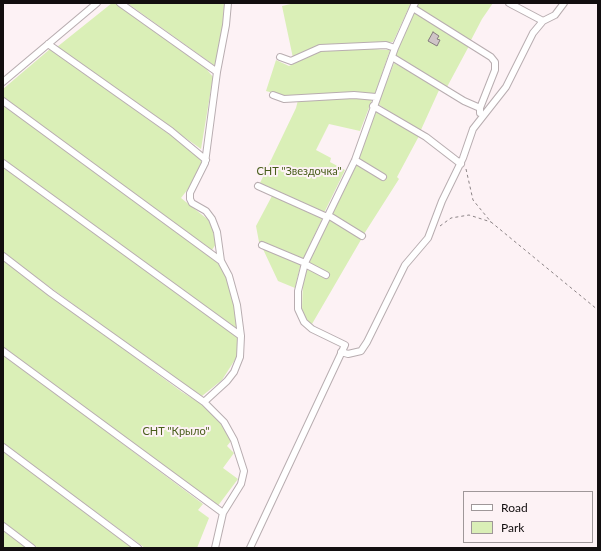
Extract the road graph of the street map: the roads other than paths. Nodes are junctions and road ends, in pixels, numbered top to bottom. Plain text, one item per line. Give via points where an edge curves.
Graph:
1 (96, 3) edge
2 (120, 3) edge
3 (228, 3) edge
4 (509, 3) edge
5 (564, 3) edge
6 (414, 5) edge
7 (543, 21) junction
8 (48, 44) junction
9 (395, 48) junction
10 (280, 56) dead end
11 (392, 57) junction
12 (217, 72) junction
13 (3, 82) edge
14 (273, 95) dead end
15 (376, 97) junction
16 (3, 101) edge
17 (373, 106) junction
18 (480, 108) junction
19 (480, 120) junction
20 (206, 160) junction
21 (355, 160) junction
22 (462, 161) junction
23 (3, 163) edge
24 (383, 177) dead end
25 (258, 186) dead end
26 (327, 216) junction
27 (362, 236) dead end
28 (262, 245) dead end
29 (3, 256) edge
30 (221, 261) junction
31 (305, 263) junction
32 (326, 275) dead end
33 (241, 336) junction
34 (3, 351) edge
35 (341, 352) junction
36 (204, 402) junction
37 (3, 446) edge
38 (223, 513) junction
39 (3, 526) edge
40 (32, 548) edge
41 (138, 548) edge
42 (215, 548) edge
43 (250, 548) edge

1 - 8 street
2 - 12 street
3 - 12 street
4 - 7 street
5 - 7 street via 555,15
6 - 9 street
6 - 18 street via 494,60 496,70
7 - 19 street via 533,33 506,87
8 - 13 street
8 - 20 street via 171,131
9 - 10 street via 386,45 320,48 291,61
9 - 11 street
11 - 15 street
11 - 18 street
12 - 20 street
14 - 15 street via 284,99 354,95
15 - 17 street
16 - 30 street
17 - 21 street
17 - 22 street
18 - 19 street
19 - 22 street via 473,129
20 - 30 street via 190,193 190,199 212,219 217,232
21 - 24 street
21 - 26 street
22 - 35 street via 442,201 428,238 405,265 367,342 361,351 348,354
23 - 33 street
25 - 26 street
26 - 27 street
26 - 31 street
28 - 31 street
29 - 36 street
30 - 33 street via 229,276
31 - 32 street
31 - 35 street via 297,296 299,314 312,329 345,345
33 - 36 street via 240,357 234,372
34 - 38 street
35 - 43 street
36 - 38 street via 224,422 244,466 241,484
37 - 41 street
38 - 42 street
39 - 40 street

